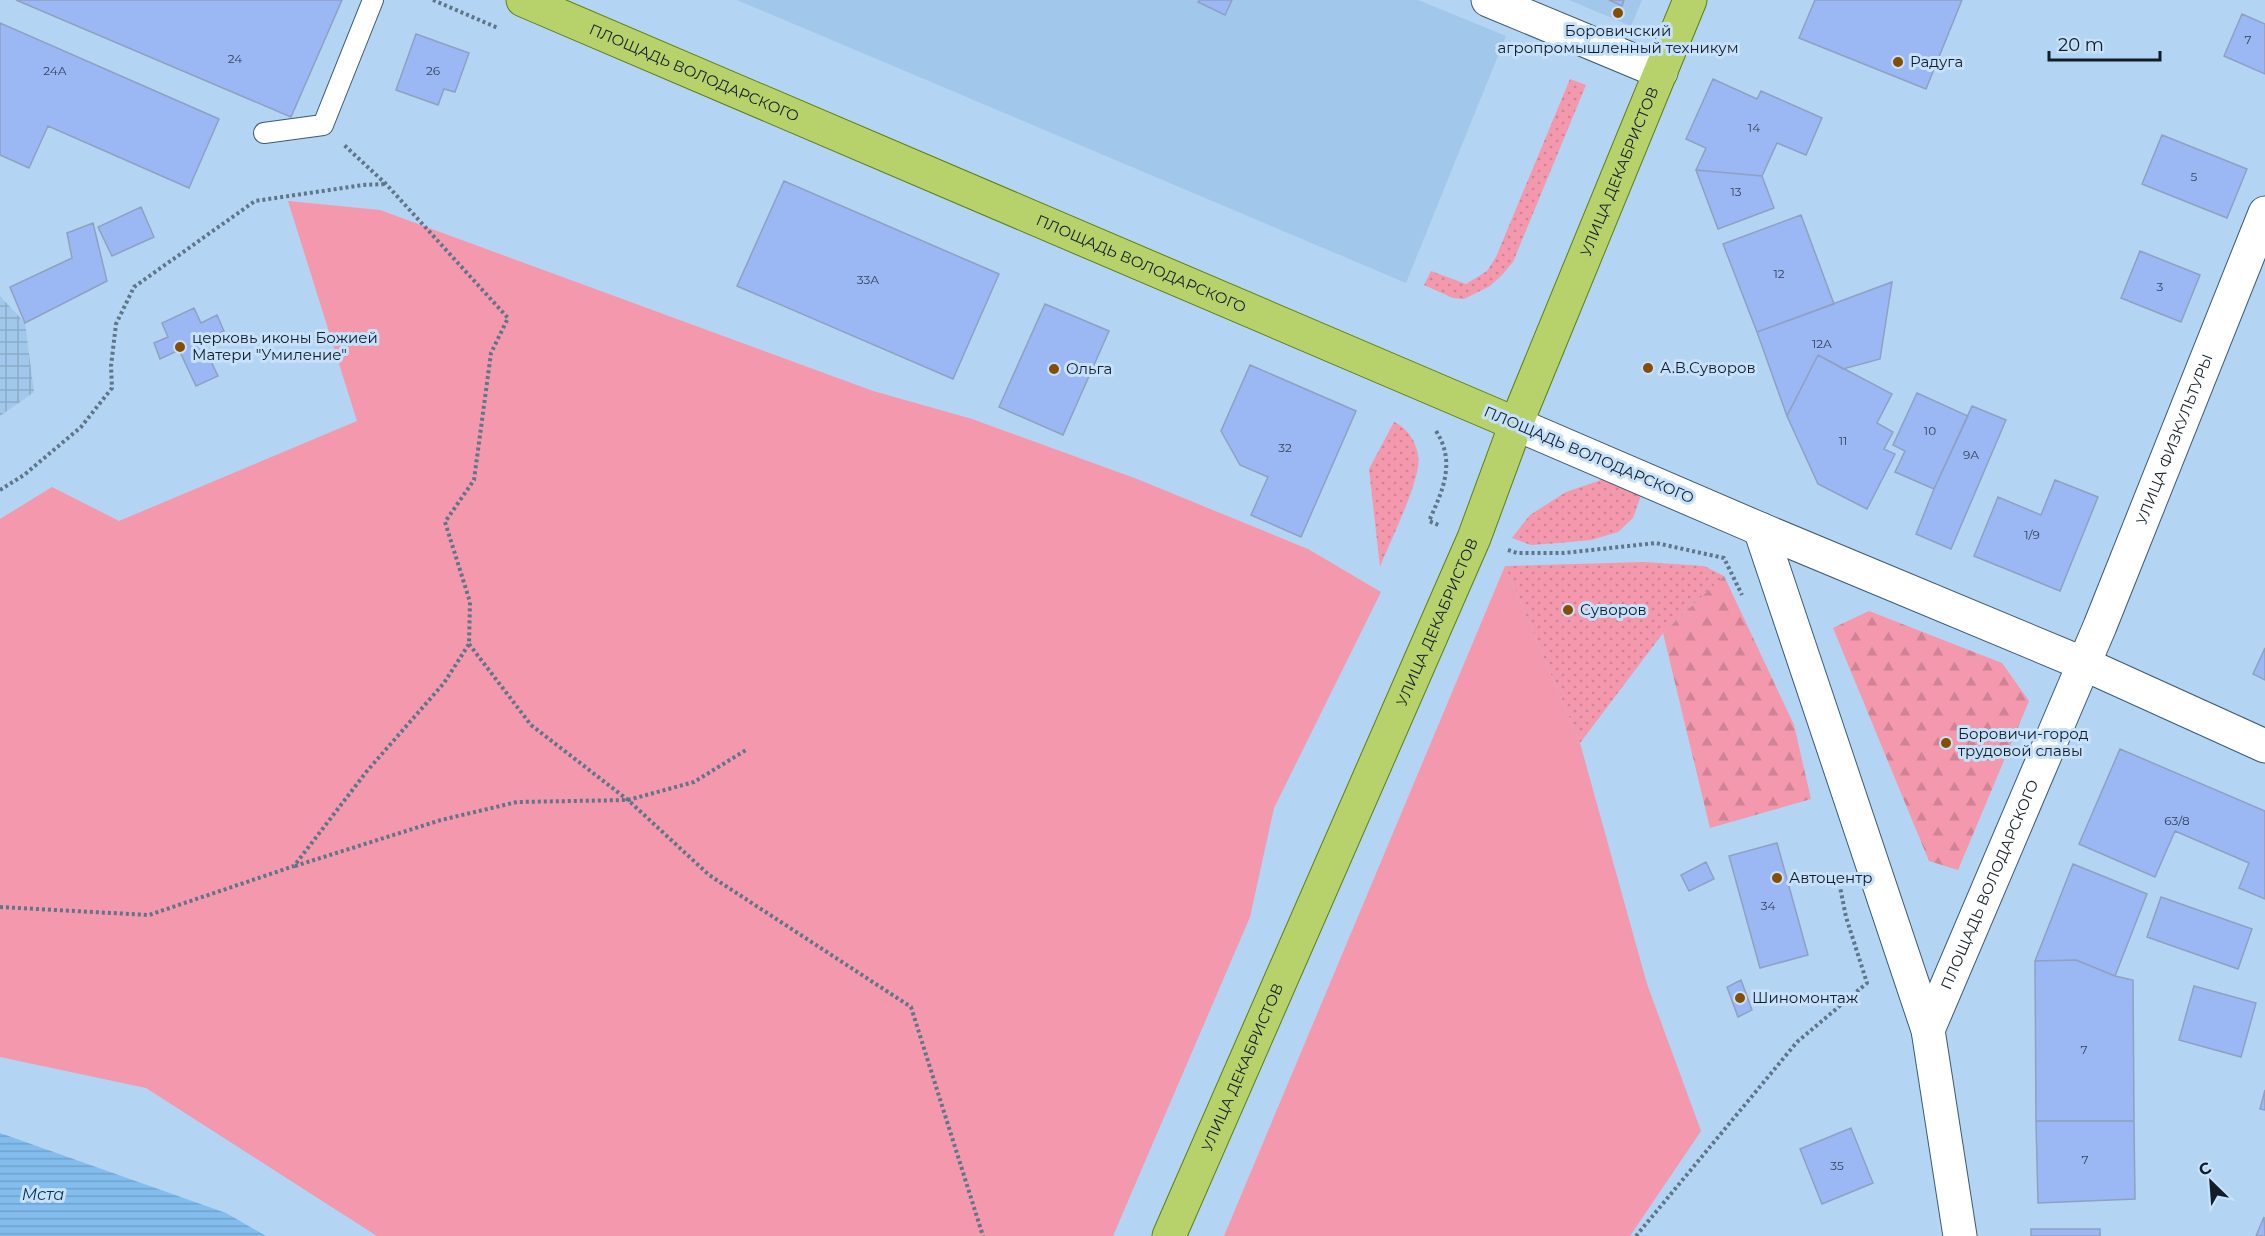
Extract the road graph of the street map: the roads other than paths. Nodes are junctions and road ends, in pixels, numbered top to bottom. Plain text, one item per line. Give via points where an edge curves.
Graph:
1 (373, 0) edge
2 (523, 0) edge
3 (1488, 0) edge
4 (1690, 0) edge
5 (1661, 72) junction
6 (264, 133) dead end
7 (2265, 213) edge
8 (1516, 424) junction
9 (1760, 529) junction
10 (2084, 664) junction
11 (2265, 746) edge
12 (1928, 1030) junction
13 (1169, 1236) edge
14 (1960, 1236) edge

1 - 6 lane via 323,125
2 - 8 main road, ПЛОЩАДЬ ВОЛОДАРСКОГО
3 - 5 street
4 - 5 main road, УЛИЦА ДЕКАБРИСТОВ
5 - 8 main road, УЛИЦА ДЕКАБРИСТОВ
7 - 10 street, УЛИЦА ФИЗКУЛЬТУРЫ
8 - 9 street, ПЛОЩАДЬ ВОЛОДАРСКОГО
8 - 13 main road, УЛИЦА ДЕКАБРИСТОВ via 1474,538
9 - 10 street, ПЛОЩАДЬ ВОЛОДАРСКОГО
9 - 12 street
10 - 11 street
10 - 12 street, ПЛОЩАДЬ ВОЛОДАРСКОГО
12 - 14 street

